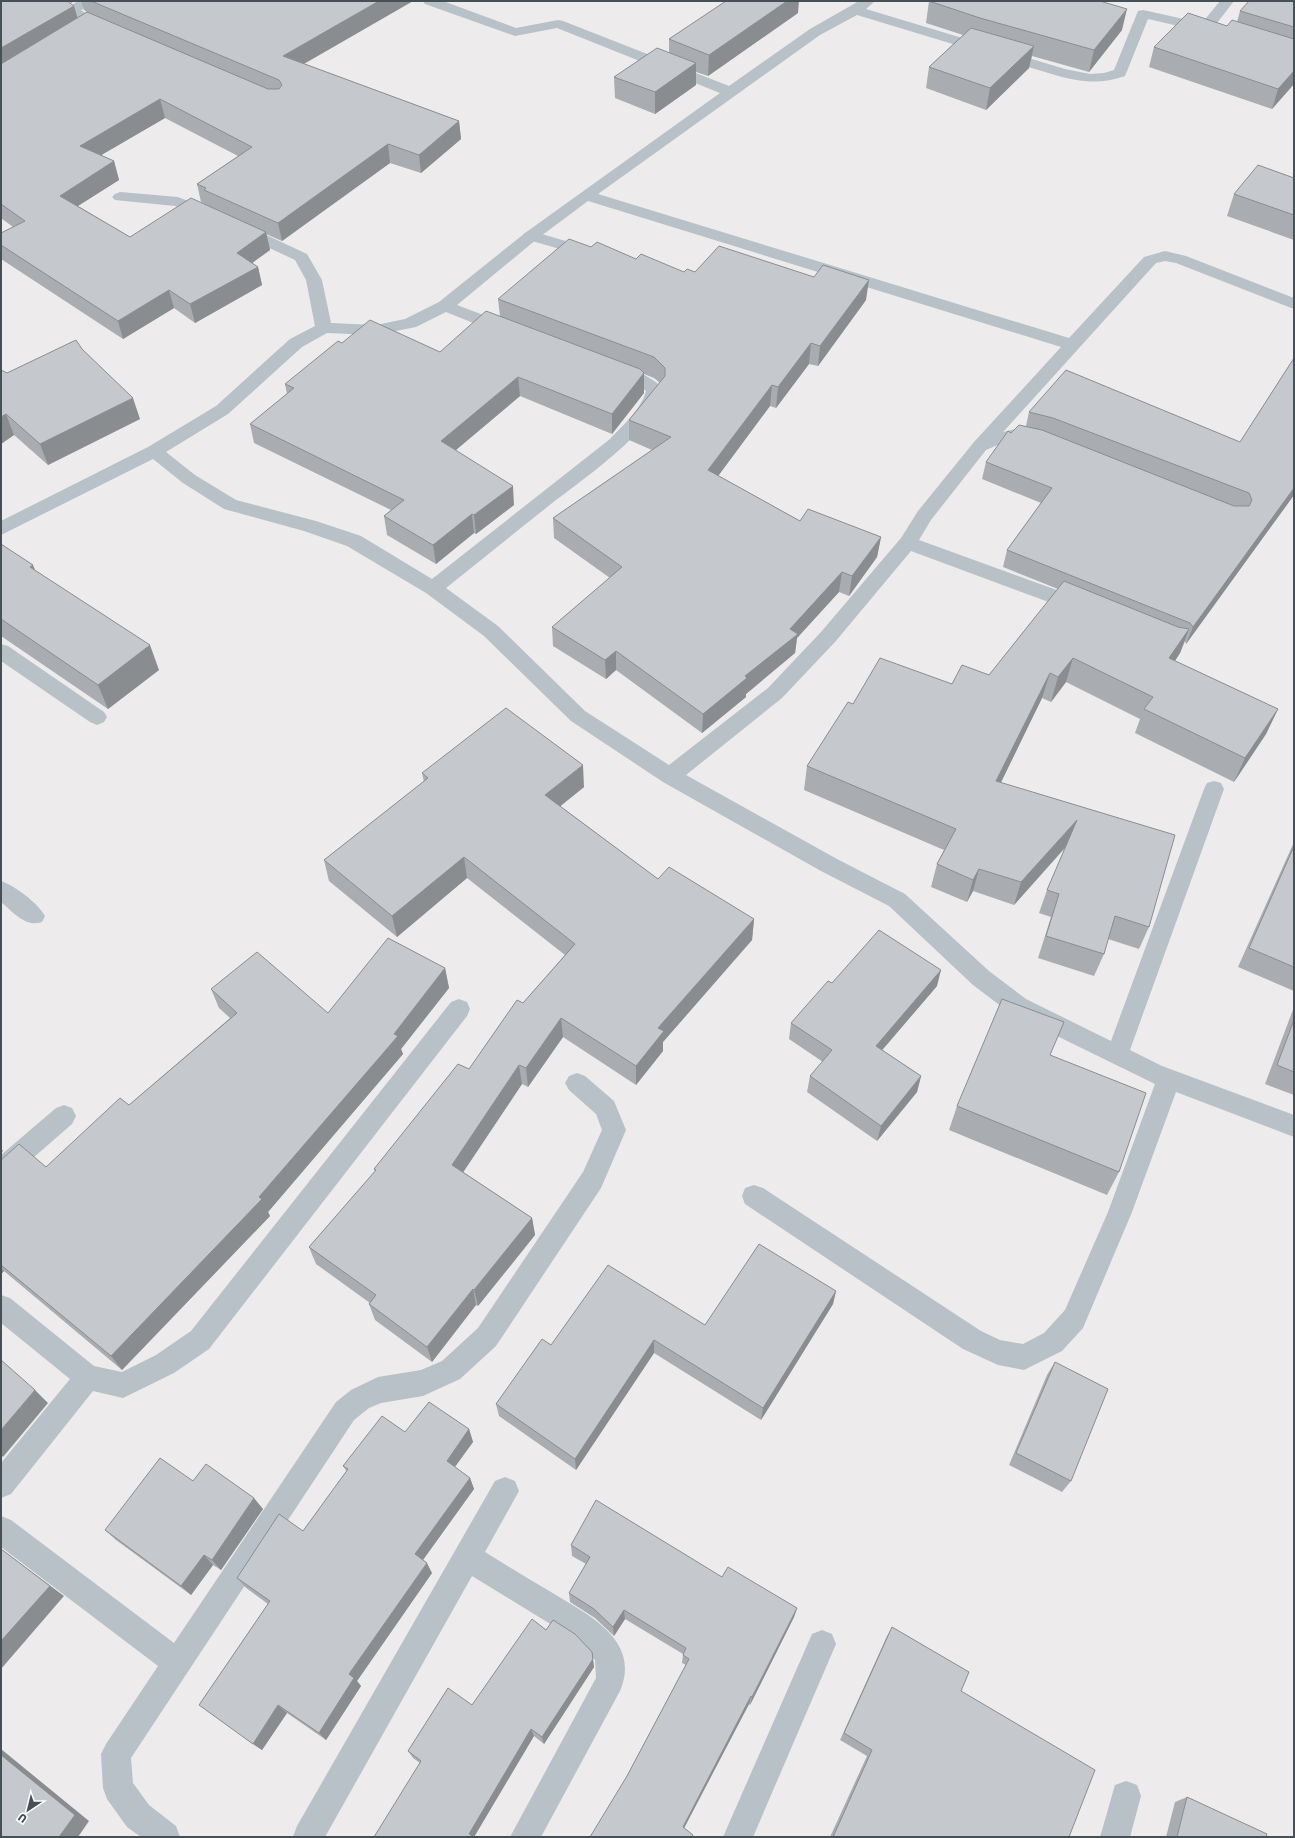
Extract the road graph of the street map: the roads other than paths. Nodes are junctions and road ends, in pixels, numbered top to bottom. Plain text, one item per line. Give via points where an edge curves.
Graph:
1 (90, 1) edge
2 (430, 1) edge
3 (1227, 1) edge
4 (862, 6) edge
5 (91, 24) junction
6 (1206, 28) junction
7 (78, 32) edge
8 (1220, 33) edge
9 (120, 36) edge
10 (731, 92) junction
11 (586, 195) junction
12 (120, 197) dead end
13 (531, 236) junction
14 (605, 257) edge
15 (1294, 304) edge
16 (445, 306) junction
17 (324, 328) junction
18 (520, 335) edge
19 (1073, 345) junction
20 (602, 366) edge
21 (1049, 444) edge
22 (980, 446) junction
23 (154, 451) junction
24 (1, 528) edge
25 (908, 543) junction
26 (433, 588) junction
27 (1097, 613) edge
28 (1, 651) edge
29 (97, 717) dead end
30 (670, 776) junction
31 (1214, 789) dead end
32 (1, 890) edge
33 (34, 916) dead end
34 (459, 1009) dead end
35 (1117, 1055) junction
36 (1169, 1079) junction
37 (577, 1083) dead end
38 (64, 1116) dead end
39 (1294, 1126) edge
40 (1, 1170) edge
41 (754, 1196) dead end
42 (1, 1307) edge
43 (88, 1377) junction
44 (1, 1484) edge
45 (505, 1491) dead end
46 (1, 1530) edge
47 (467, 1557) junction
48 (822, 1644) dead end
49 (177, 1663) junction
50 (1126, 1796) dead end
51 (165, 1837) edge
52 (308, 1837) edge
53 (525, 1837) edge
54 (738, 1837) edge
55 (1114, 1837) edge

1 - 5 street via 65,7
2 - 10 street via 515,32 558,24
3 - 6 street
4 - 6 street via 1088,79 1106,79 1120,73 1143,14
4 - 10 street via 815,32
5 - 7 street
5 - 9 street
6 - 8 street
10 - 11 street
11 - 13 street
11 - 19 street
12 - 17 street via 178,202 300,257 314,280
13 - 14 street
13 - 16 street
15 - 19 street via 1180,259 1165,256 1150,260
16 - 17 street via 410,323 376,330
16 - 18 street
17 - 23 street via 296,343 222,410
19 - 22 street
20 - 26 street via 647,383 655,390 655,396 616,443
21 - 22 street via 1015,435
22 - 25 street via 924,516
23 - 24 street
23 - 26 street via 189,479 230,504 354,541
25 - 27 street
25 - 30 street via 828,637 775,693
26 - 30 street via 491,631 578,716
28 - 29 street
30 - 35 street via 898,900 981,978 1018,1006
31 - 35 street
32 - 33 street
34 - 43 street via 200,1340 165,1364 123,1385
35 - 36 street
36 - 39 street
36 - 41 street via 1120,1212 1074,1319 1052,1342 1024,1357 998,1352 972,1340
37 - 49 street via 606,1108 614,1130 592,1180 487,1338 451,1370 423,1383 378,1390 360,1399 345,1411
38 - 40 street
42 - 43 street
43 - 44 street
45 - 47 street
46 - 49 street
47 - 52 street
47 - 53 street via 588,1631 602,1645 612,1662 610,1681
48 - 54 street
49 - 51 street via 116,1754 118,1788 138,1816
50 - 55 street

